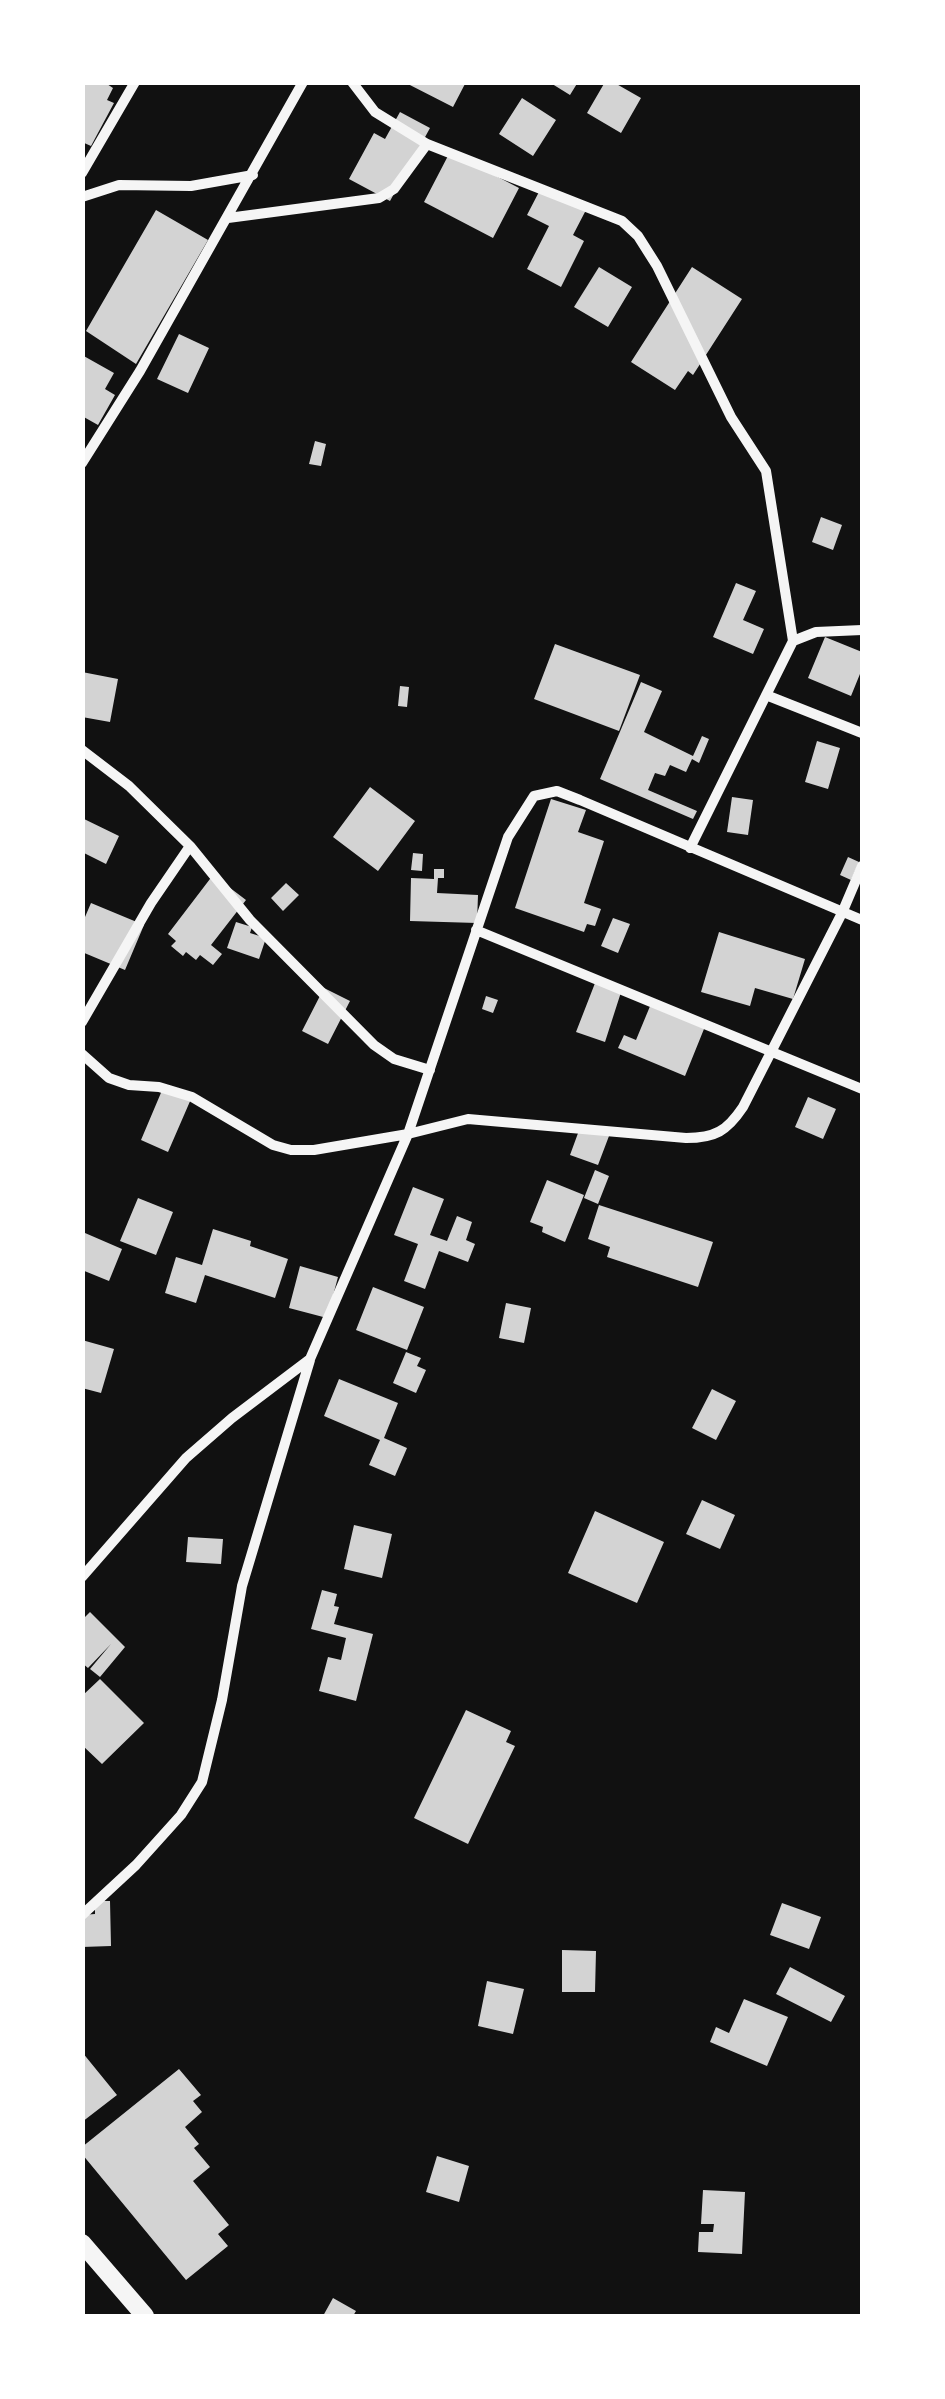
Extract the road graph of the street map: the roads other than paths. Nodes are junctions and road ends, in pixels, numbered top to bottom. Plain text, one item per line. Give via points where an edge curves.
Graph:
1 (135, 82) edge
2 (303, 82) edge
3 (352, 82) edge
4 (426, 144) junction
5 (82, 173) edge
6 (253, 174) junction
7 (82, 197) edge
8 (228, 218) junction
9 (82, 463) edge
10 (862, 630) edge
11 (793, 641) junction
12 (766, 695) junction
13 (862, 733) edge
14 (82, 750) edge
15 (190, 846) junction
16 (690, 848) junction
17 (862, 866) edge
18 (842, 913) junction
19 (862, 920) edge
20 (476, 930) junction
21 (82, 1022) edge
22 (770, 1051) junction
23 (82, 1054) edge
24 (430, 1070) junction
25 (862, 1088) edge
26 (408, 1134) junction
27 (310, 1359) junction
28 (82, 1577) edge
29 (82, 1915) edge
30 (82, 2242) edge
31 (145, 2316) edge

1 - 5 street
2 - 6 street
3 - 4 street via 375,112
4 - 8 street via 379,198
4 - 11 street via 622,221 638,236 766,471
6 - 7 street via 191,186 119,184
6 - 8 street
8 - 9 street
10 - 11 street via 816,632
11 - 12 street
12 - 13 street
12 - 16 street
14 - 15 street
15 - 21 street
15 - 24 street via 250,920 374,1045
16 - 18 street
16 - 20 street via 568,796 540,793 508,838
17 - 18 street
18 - 19 street
18 - 22 street
20 - 22 street
20 - 24 street
22 - 25 street
22 - 26 street via 731,1126 712,1137 480,1119
23 - 26 street via 109,1078 192,1097 291,1150
24 - 26 street
26 - 27 street
27 - 28 street via 186,1458
27 - 29 street via 242,1586 202,1782 136,1866
30 - 31 main road

